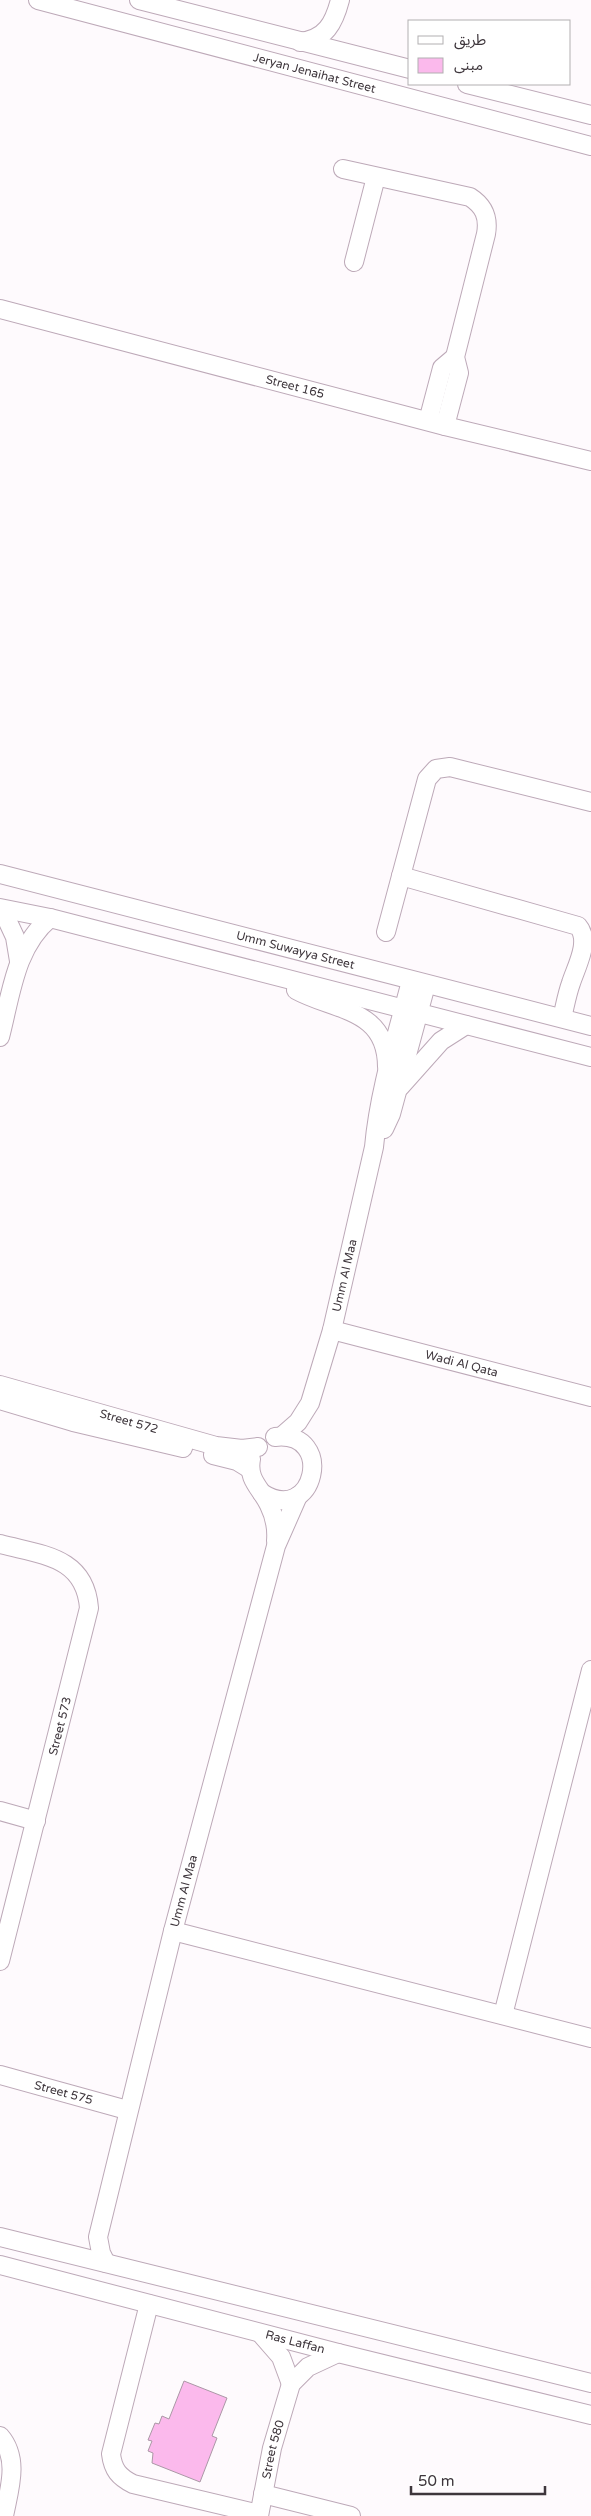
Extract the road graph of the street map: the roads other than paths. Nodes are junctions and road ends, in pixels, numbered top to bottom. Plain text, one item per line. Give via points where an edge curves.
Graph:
1 (38, 0) edge
2 (139, 0) edge
3 (340, 0) edge
4 (336, 18) junction
5 (300, 42) junction
6 (352, 56) junction
7 (408, 69) edge
8 (471, 85) edge
9 (591, 116) edge
10 (591, 146) edge
11 (343, 169) dead end
12 (376, 176) junction
13 (354, 262) dead end
14 (0, 309) edge
15 (455, 357) junction
16 (428, 421) junction
17 (445, 426) junction
18 (591, 461) edge
19 (591, 802) edge
20 (0, 874) edge
21 (401, 876) junction
22 (1, 908) edge
23 (50, 918) junction
24 (386, 932) dead end
25 (19, 961) junction
26 (275, 976) junction
27 (418, 983) junction
28 (410, 1011) junction
29 (567, 1019) junction
30 (466, 1025) junction
31 (591, 1026) edge
32 (0, 1037) edge
33 (591, 1057) edge
34 (387, 1074) junction
35 (397, 1092) junction
36 (374, 1147) junction
37 (332, 1330) junction
38 (0, 1385) edge
39 (591, 1397) edge
40 (0, 1400) edge
41 (310, 1403) junction
42 (282, 1436) junction
43 (258, 1447) junction
44 (309, 1452) junction
45 (250, 1469) junction
46 (262, 1493) junction
47 (298, 1496) junction
48 (0, 1544) edge
49 (276, 1546) junction
50 (591, 1670) edge
51 (0, 1811) edge
52 (36, 1821) junction
53 (173, 1931) junction
54 (0, 1961) edge
55 (502, 2015) junction
56 (591, 2038) edge
57 (0, 2075) edge
58 (127, 2110) junction
59 (0, 2237) edge
60 (98, 2237) junction
61 (67, 2254) junction
62 (106, 2263) junction
63 (0, 2265) edge
64 (149, 2304) junction
65 (260, 2333) junction
66 (338, 2354) junction
67 (591, 2383) edge
68 (291, 2384) junction
69 (591, 2415) edge
70 (0, 2436) edge
71 (263, 2494) junction
72 (259, 2515) edge
73 (4, 2516) edge
74 (350, 2516) edge

1 - 10 street, Jeryan Jenaihat Street
2 - 5 street
3 - 4 street
4 - 5 street via 321,35
4 - 6 street via 339,35
5 - 6 street
6 - 7 street
8 - 9 street
11 - 12 street
12 - 13 street
12 - 15 street via 470,197 487,216 486,234
14 - 16 street, Street 165
15 - 16 street via 442,368
15 - 17 street via 459,374
16 - 17 street, Street 165
17 - 18 street, Street 165
19 - 21 street via 440,767 426,779
20 - 27 street, Umm Suwayya Street
21 - 24 street
21 - 29 street via 575,924 583,932 584,939 577,972 571,982
22 - 23 street
22 - 25 street via 15,937
23 - 25 street via 34,933
23 - 26 street
25 - 32 street
26 - 28 street
26 - 34 street via 303,994 345,1008 366,1020 382,1045
27 - 28 street, Umm Al Maa
27 - 29 street, Umm Suwayya Street
28 - 30 street
28 - 34 street, Umm Al Maa
28 - 35 street, Umm Al Maa
29 - 31 street, Umm Suwayya Street
30 - 33 street
30 - 35 street via 441,1041
34 - 36 street, Umm Al Maa
35 - 36 street, Umm Al Maa via 388,1123
36 - 37 street, Umm Al Maa
37 - 39 street, Wadi Al Qata
37 - 41 street, Umm Al Maa
38 - 43 street, Street 572 via 216,1446 235,1449
40 - 45 street, Street 572 via 72,1422 233,1460
41 - 42 street, Umm Al Maa via 298,1422
41 - 44 street, Umm Al Maa
42 - 43 street via 269,1439
42 - 44 street via 293,1438
43 - 45 street
44 - 47 street via 313,1472 310,1482
45 - 46 street
46 - 47 street via 278,1500
46 - 49 street, Umm Al Maa via 274,1518
47 - 49 street, Umm Al Maa
48 - 52 street, Street 573 via 62,1561 83,1580 88,1593 87,1623
49 - 53 street, Umm Al Maa
50 - 55 street
51 - 52 street
52 - 54 street, Street 573
53 - 55 street
53 - 58 street, Umm Al Maa
55 - 56 street
57 - 58 street, Street 575
58 - 60 street, Umm Al Maa
59 - 61 street
60 - 61 street
60 - 62 street, Umm Al Maa
61 - 62 street
62 - 67 street
63 - 64 street, Ras Laffan
64 - 65 street, Ras Laffan
64 - 72 street via 111,2454 116,2473 133,2484
65 - 66 street, Ras Laffan
65 - 68 street via 281,2357
66 - 68 street, Street 580 via 308,2367
66 - 69 street, Ras Laffan
68 - 71 street, Street 580 via 272,2448
70 - 73 street via 12,2466
71 - 72 street, Street 580
71 - 74 street

